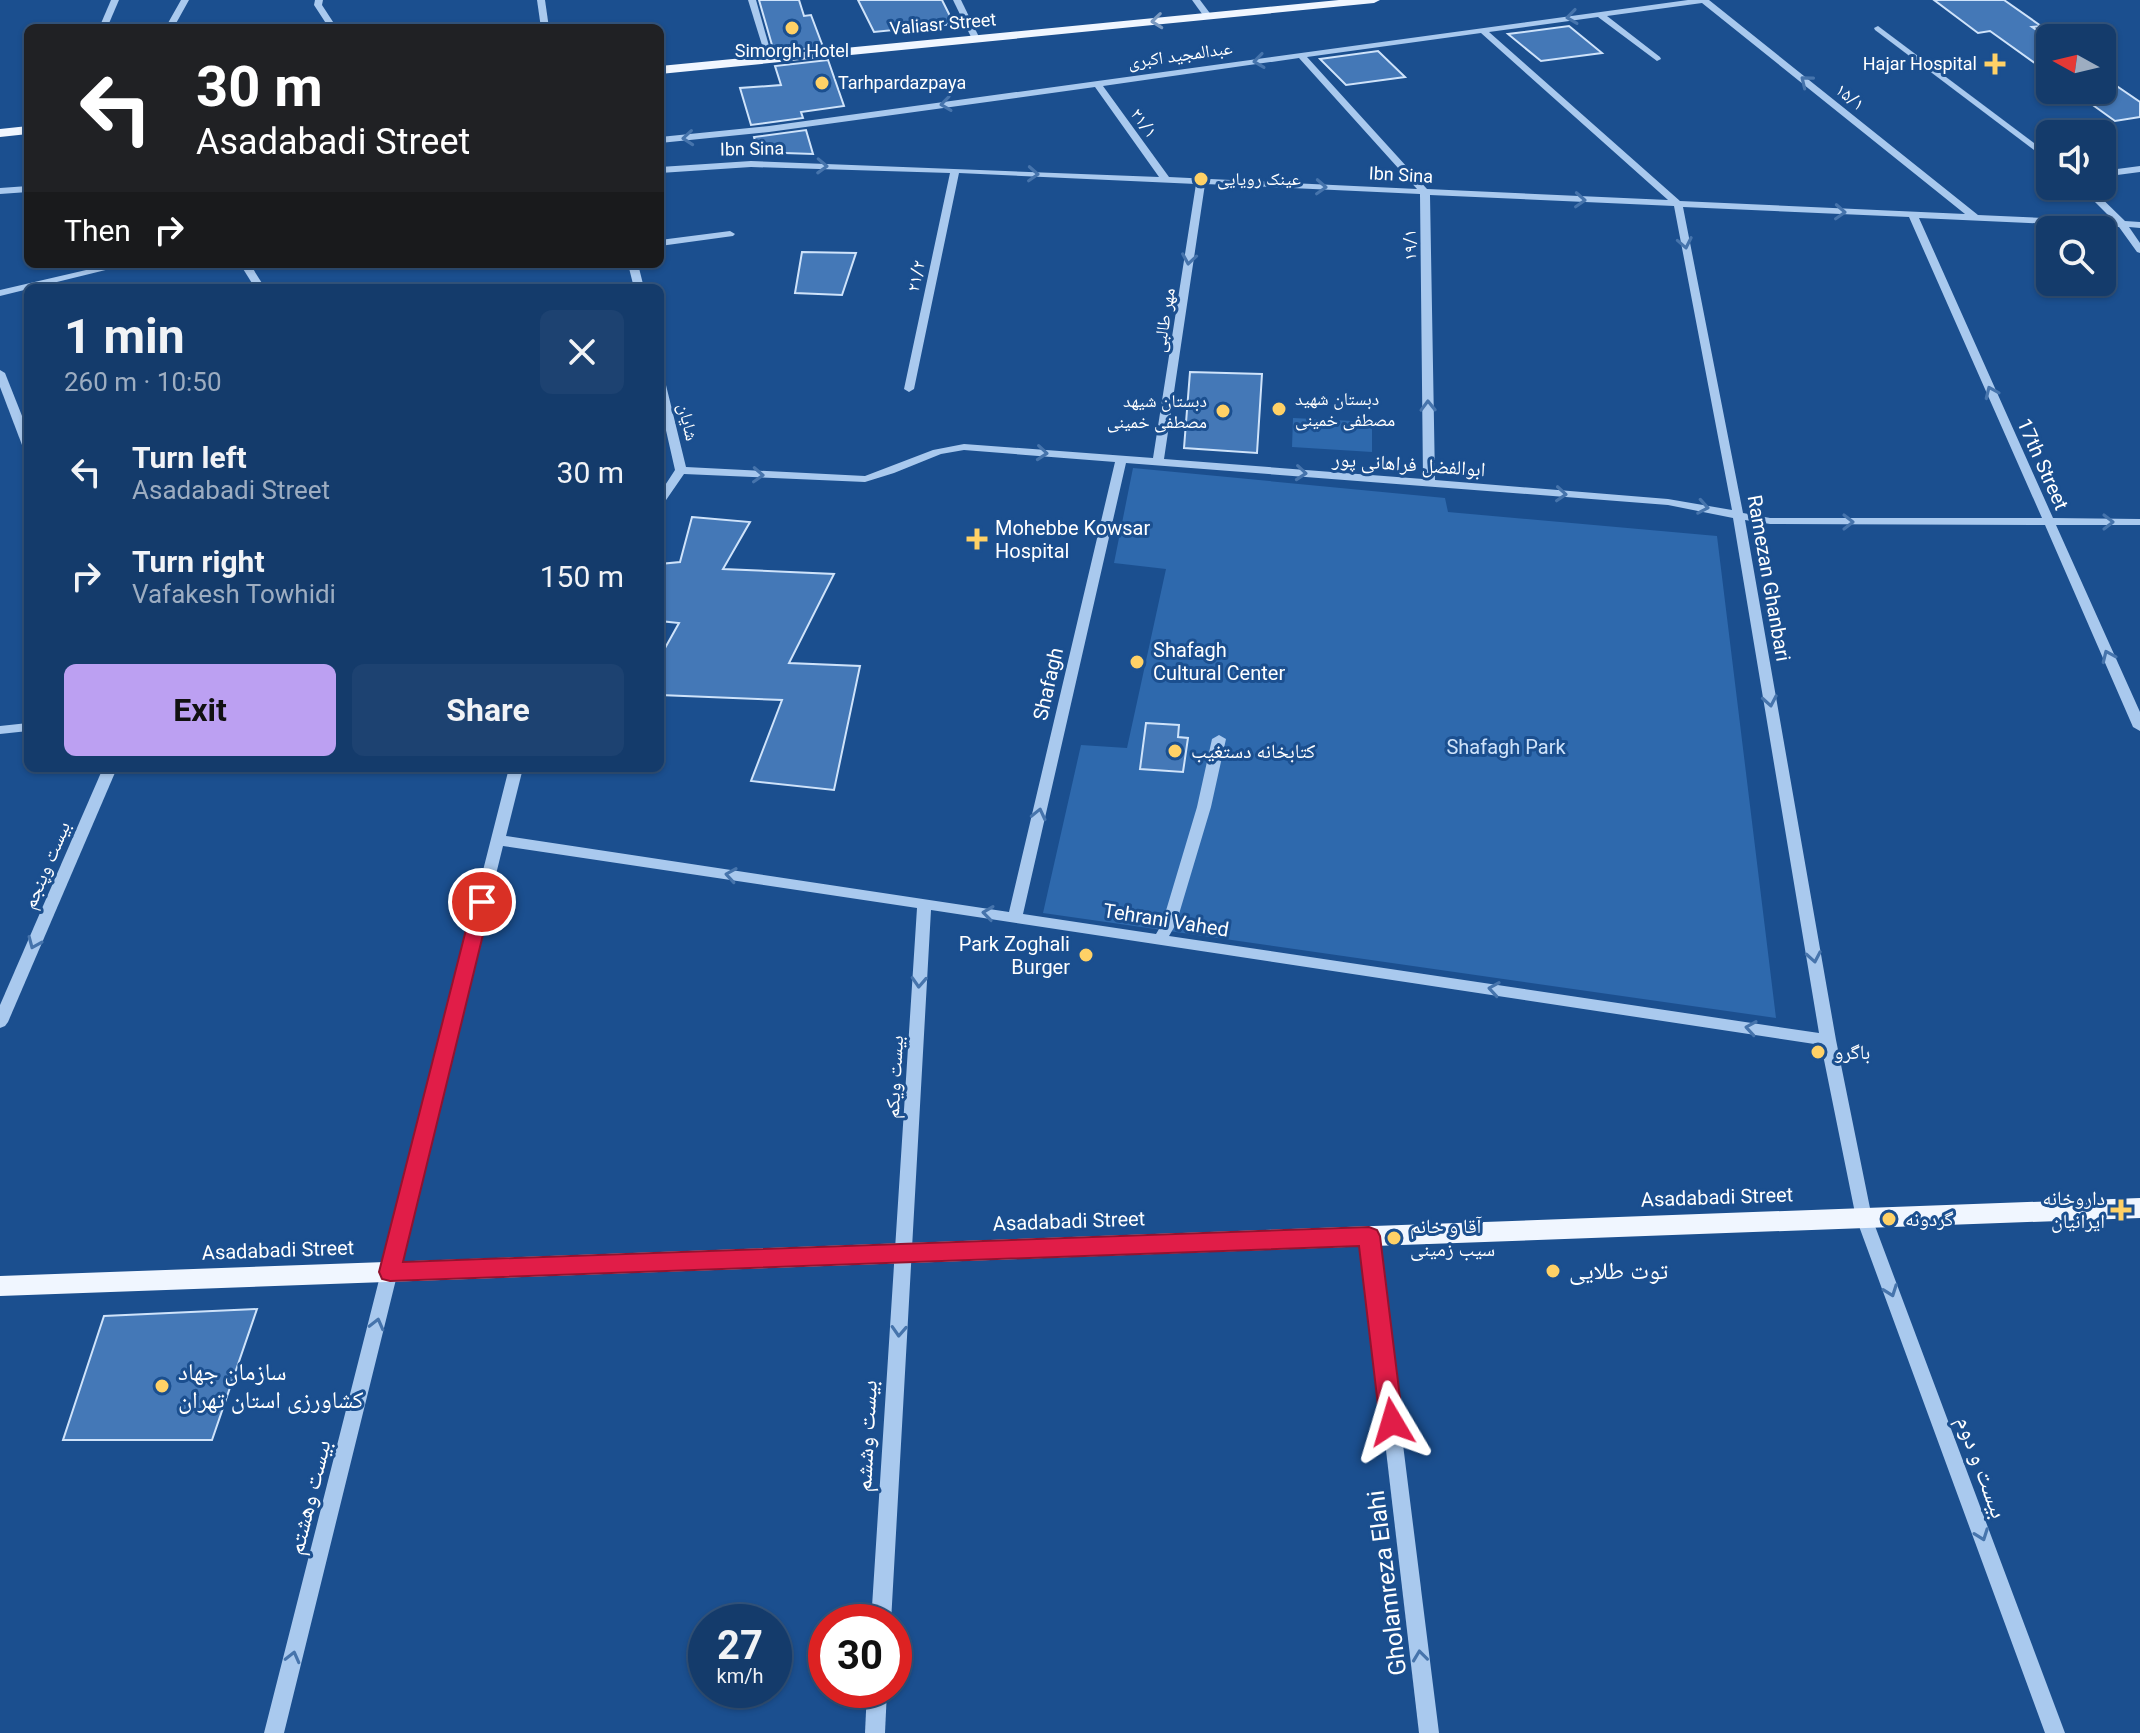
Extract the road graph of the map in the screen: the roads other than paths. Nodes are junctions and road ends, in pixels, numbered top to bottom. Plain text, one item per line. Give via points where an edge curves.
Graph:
1 (115, 0) edge
2 (185, 0) edge
3 (319, 0) edge
4 (541, 0) edge
5 (752, 0) edge
6 (957, 0) edge
7 (1196, 0) edge
8 (1374, 0) edge
9 (1705, 0) edge
10 (1598, 13) junction
11 (1208, 16) junction
12 (105, 24) edge
13 (172, 24) edge
14 (330, 24) edge
15 (544, 24) edge
16 (1878, 28) dead end
17 (1482, 30) junction
18 (976, 39) junction
19 (1300, 55) junction
20 (770, 58) junction
21 (1657, 59) dead end
22 (664, 70) edge
23 (1097, 83) junction
24 (24, 130) edge
25 (0, 133) edge
26 (664, 140) edge
27 (2036, 148) edge
28 (2140, 169) edge
29 (664, 170) edge
30 (955, 170) junction
31 (2116, 172) edge
32 (1166, 180) junction
33 (1201, 182) junction
34 (24, 189) edge
35 (0, 191) edge
36 (1425, 192) junction
37 (2098, 200) edge
38 (1678, 204) junction
39 (1913, 215) junction
40 (1976, 218) junction
41 (2122, 224) junction
42 (2140, 225) edge
43 (730, 234) dead end
44 (664, 242) edge
45 (2140, 250) edge
46 (108, 268) edge
47 (39, 284) edge
48 (24, 287) edge
49 (0, 293) edge
50 (0, 373) edge
51 (909, 389) dead end
52 (664, 398) edge
53 (24, 435) edge
54 (1121, 459) junction
55 (1158, 462) junction
56 (681, 470) junction
57 (1429, 483) junction
58 (664, 495) edge
59 (1738, 514) junction
60 (2049, 522) junction
61 (2140, 522) edge
62 (24, 727) edge
63 (2140, 727) edge
64 (0, 730) edge
65 (1219, 739) dead end
66 (108, 772) edge
67 (515, 772) edge
68 (497, 840) junction
69 (924, 904) junction
70 (1015, 917) junction
71 (1160, 939) junction
72 (0, 1022) edge
73 (1828, 1040) junction
74 (2140, 1208) edge
75 (1864, 1218) junction
76 (1369, 1236) junction
77 (903, 1253) junction
78 (390, 1272) junction
79 (0, 1286) edge
80 (882, 1604) edge
81 (876, 1708) edge
82 (274, 1733) edge
83 (875, 1733) edge
84 (1429, 1733) edge
85 (2055, 1733) edge

1 - 12 street
2 - 13 street
3 - 14 street
4 - 15 street
5 - 20 street
6 - 18 street
7 - 11 street
8 - 11 main road, Valiasr Street
9 - 10 street, عبدالمجید اکبری
40 -> 9 street, ۱۵/۱
10 -> 17 street, عبدالمجید اکبری
10 - 21 street
11 -> 18 main road, Valiasr Street
16 - 27 street
17 - 19 street, عبدالمجید اکبری
17 - 38 street
18 - 20 main road, Valiasr Street
19 -> 23 street, عبدالمجید اکبری
19 - 36 street
20 - 22 main road, Valiasr Street
23 -> 26 street, عبدالمجید اکبری
23 - 32 street, ۲۱/۱
24 - 25 main road
28 - 31 street
29 -> 30 street, Ibn Sina via 751,164
30 -> 32 street, Ibn Sina
30 - 51 street, ۲۱/۲
32 - 33 street, Ibn Sina
33 -> 36 street, Ibn Sina
33 -> 55 street, مهر طالبی
34 - 35 street
36 -> 38 street, Ibn Sina
57 -> 36 street, ۱۹/۱
37 - 41 street
38 -> 39 street, Ibn Sina
38 -> 59 street, Ramezan Ghanbari
39 - 40 street, Ibn Sina
60 -> 39 street, 17th Street
40 - 41 street, Ibn Sina
41 - 42 street, Ibn Sina
41 - 45 street
43 - 44 street
46 - 47 street
48 - 49 street
50 - 53 street
52 - 56 street, شایان
54 - 55 street, ابوالفضل فراهانی پور
56 -> 54 street, ابوالفضل فراهانی پور via 865,479 939,449 964,447
70 -> 54 street, Shafagh
55 -> 57 street, ابوالفضل فراهانی پور
56 - 58 street
57 -> 59 street, ابوالفضل فراهانی پور via 1668,502
59 -> 60 street, ابوالفضل فراهانی پور via 1770,521
59 -> 73 street, Ramezan Ghanbari
60 -> 61 street, ابوالفضل فراهانی پور
63 -> 60 street, 17th Street
62 - 64 street
65 - 71 street via 1195,836
66 -> 72 street, بیست وپنجم
67 - 68 street, بیست وهشتم
69 -> 68 street, Tehrani Vahed
68 - 78 street, بیست وهشتم
70 -> 69 street, Tehrani Vahed
69 -> 77 street, بیست‌ ویکم
70 - 71 street, Tehrani Vahed
73 -> 71 street, Tehrani Vahed
73 - 75 street, Ramezan Ghanbari
74 - 75 main road, Asadabadi Street
75 - 76 main road, Asadabadi Street
75 -> 85 street, بیست و دوم
76 - 77 main road, Asadabadi Street
84 -> 76 street, Gholamreza Elahi
77 - 78 main road, Asadabadi Street
77 -> 80 street, بیست وششم
78 - 79 main road, Asadabadi Street
82 -> 78 street, بیست وهشتم
81 - 83 street

